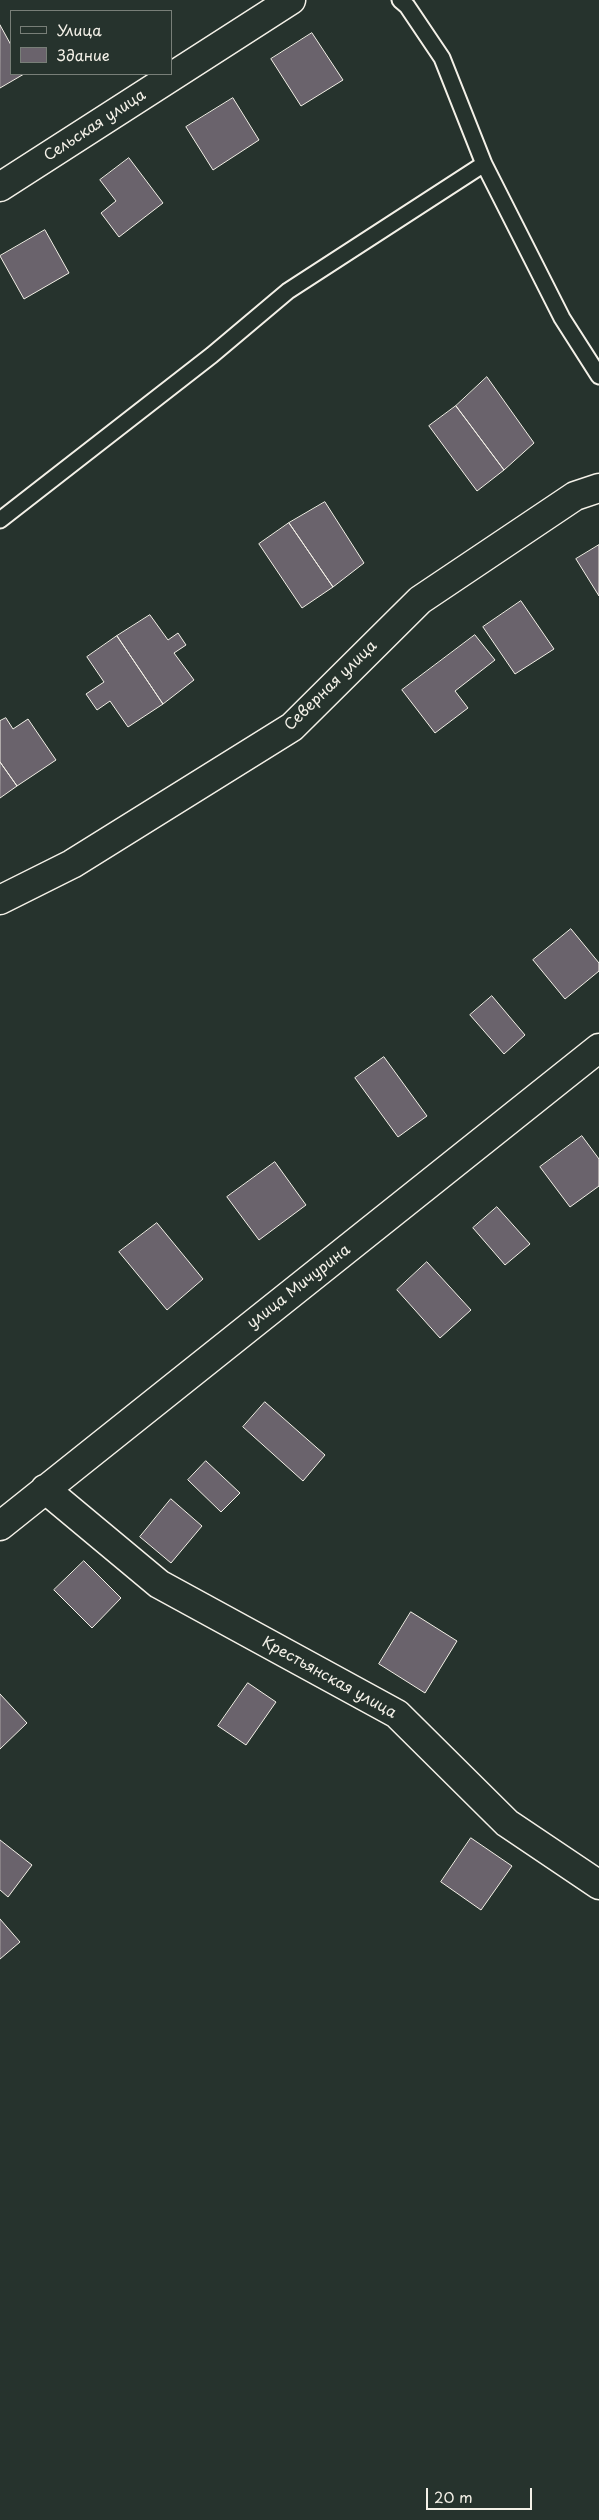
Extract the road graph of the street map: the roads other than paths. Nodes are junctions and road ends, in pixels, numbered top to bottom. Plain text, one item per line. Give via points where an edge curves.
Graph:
1 (290, 0) edge
2 (400, 0) edge
3 (484, 164) junction
4 (0, 187) edge
5 (599, 376) edge
6 (599, 488) edge
7 (0, 520) edge
8 (0, 900) edge
9 (599, 1048) edge
10 (44, 1489) junction
11 (0, 1526) edge
12 (599, 1885) edge

1 - 4 street, Сельская улица
2 - 3 lane via 442,58
3 - 5 lane via 562,318
3 - 7 lane via 288,291 212,356
6 - 8 street, Северная улица via 575,496 420,600 292,727 72,864
9 - 10 street, улица Мичурина
10 - 11 street, улица Мичурина
10 - 12 street, Крестьянская улица via 159,1584 397,1714 507,1823

